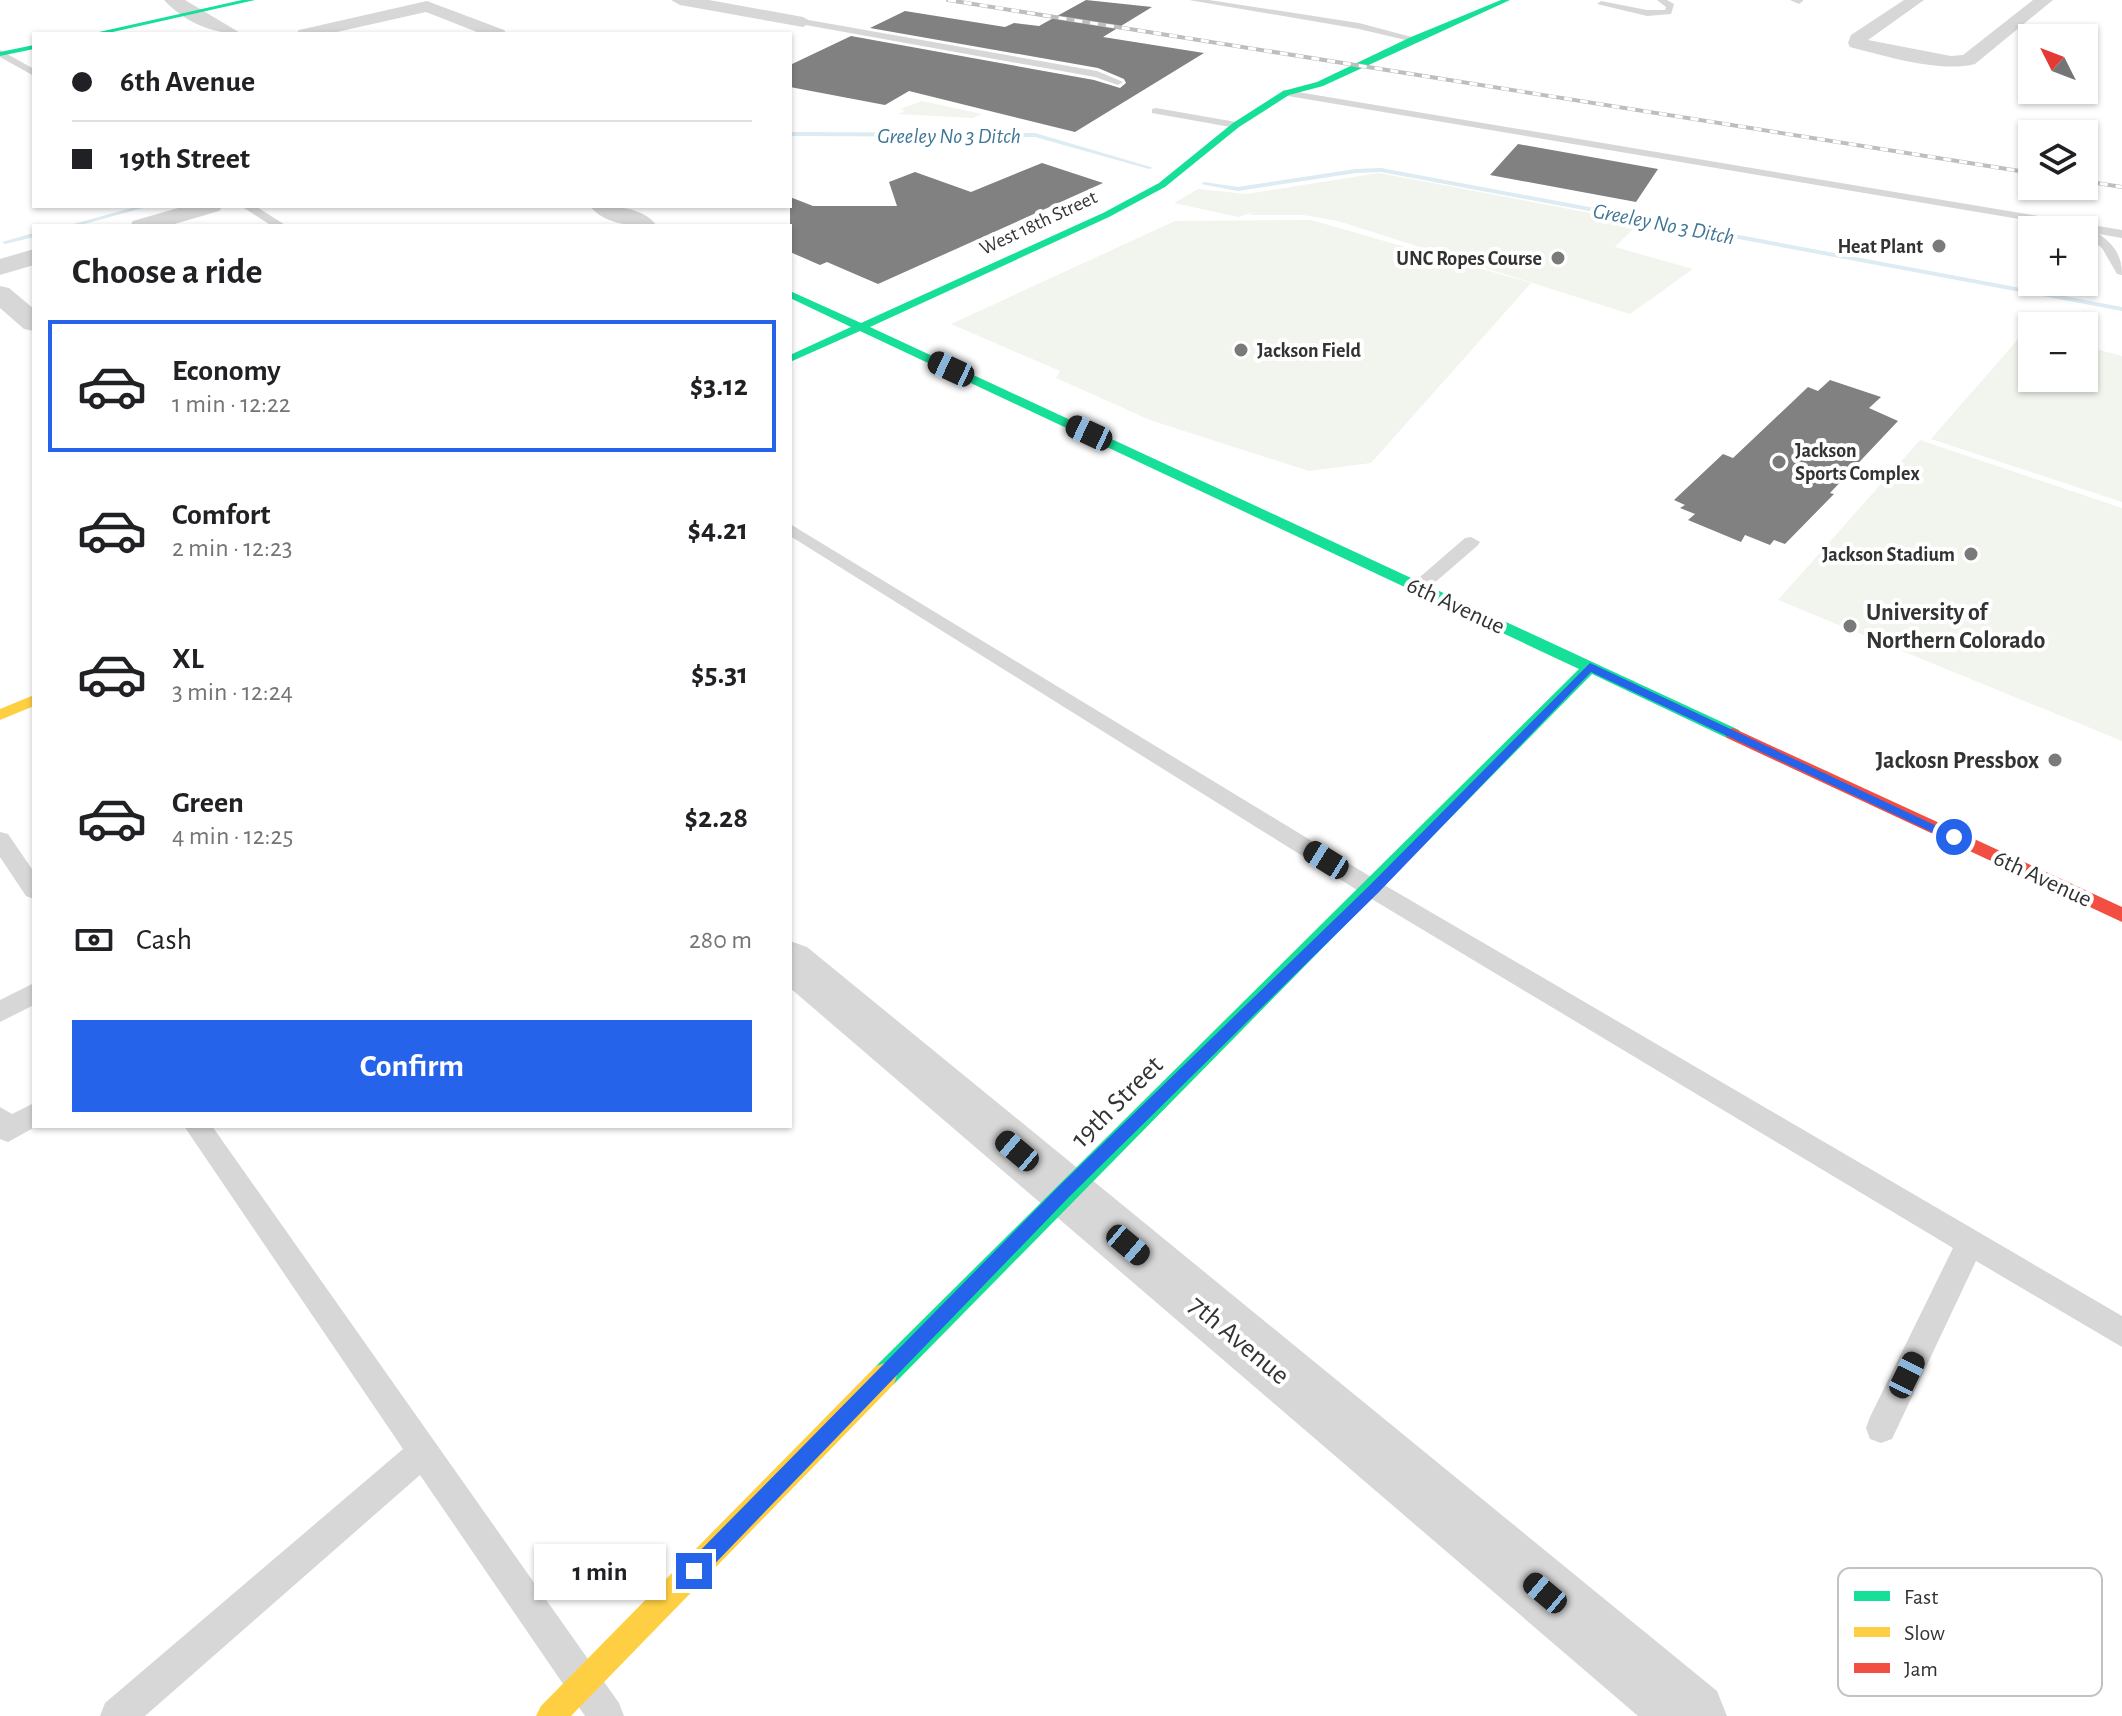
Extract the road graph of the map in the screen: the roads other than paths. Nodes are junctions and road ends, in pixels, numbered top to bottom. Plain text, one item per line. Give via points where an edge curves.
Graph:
1 (173, 0) edge
2 (252, 0) edge
3 (680, 0) edge
4 (1193, 0) edge
5 (1507, 0) edge
6 (1661, 0) edge
7 (1915, 0) edge
8 (2044, 0) edge
9 (1601, 4) dead end
10 (194, 12) junction
11 (803, 22) junction
12 (103, 32) edge
13 (229, 32) edge
14 (314, 32) edge
15 (493, 32) edge
16 (770, 32) edge
17 (1414, 39) junction
18 (32, 47) edge
19 (1, 54) edge
20 (32, 72) edge
21 (1118, 82) dead end
22 (1286, 93) junction
23 (1156, 111) dead end
24 (1236, 125) junction
25 (204, 208) edge
26 (250, 208) edge
27 (606, 208) edge
28 (2018, 216) edge
29 (149, 224) edge
30 (278, 224) edge
31 (641, 224) edge
32 (2098, 230) edge
33 (2122, 234) edge
34 (2098, 239) edge
35 (32, 258) edge
36 (0, 267) edge
37 (2122, 271) edge
38 (0, 294) edge
39 (792, 295) edge
40 (32, 321) edge
41 (861, 327) junction
42 (792, 358) edge
43 (792, 530) edge
44 (1471, 542) dead end
45 (1419, 587) junction
46 (1590, 667) junction
47 (32, 701) edge
48 (0, 715) edge
49 (0, 840) edge
50 (32, 887) edge
51 (1373, 889) junction
52 (2122, 915) edge
53 (792, 962) edge
54 (32, 994) edge
55 (0, 1012) edge
56 (32, 1115) edge
57 (3, 1127) edge
58 (198, 1128) edge
59 (1065, 1191) junction
60 (1971, 1241) junction
61 (2122, 1332) edge
62 (1881, 1428) dead end
63 (423, 1452) junction
64 (583, 1684) junction
65 (118, 1716) edge
66 (551, 1716) edge
67 (606, 1716) edge
68 (1692, 1716) edge

1 - 10 street
2 - 10 street
3 - 11 street
4 - 17 lane
5 - 17 street, West 18th Street
6 - 9 lane via 1671,6 1668,12
7 - 8 street via 1857,43 1951,62 1968,60
10 - 12 street
10 - 13 street
11 - 16 street
11 - 21 lane
14 - 15 street via 427,6
17 - 22 street, West 18th Street via 1299,79
18 - 19 street
19 - 20 lane
22 - 24 street, West 18th Street
22 - 28 lane
23 - 24 lane
24 - 41 street, West 18th Street via 1162,185
25 - 29 street
26 - 30 lane
27 - 31 street
32 - 33 lane
34 - 37 lane
35 - 36 street
38 - 40 street
39 - 41 street, 6th Avenue
41 - 42 street, West 18th Street
41 - 45 street, 6th Avenue
43 - 51 lane
44 - 45 lane
45 - 46 street, 6th Avenue
46 - 51 street, 19th Street
46 - 52 street, 6th Avenue
47 - 48 street
49 - 50 lane
51 - 59 street, 19th Street
51 - 60 lane
53 - 59 street, 7th Avenue
54 - 55 lane
56 - 57 lane
58 - 63 lane
59 - 64 street, 19th Street
59 - 68 street, 7th Avenue
60 - 61 lane
60 - 62 lane
63 - 64 lane
63 - 65 lane
64 - 66 street, 19th Street
64 - 67 lane

